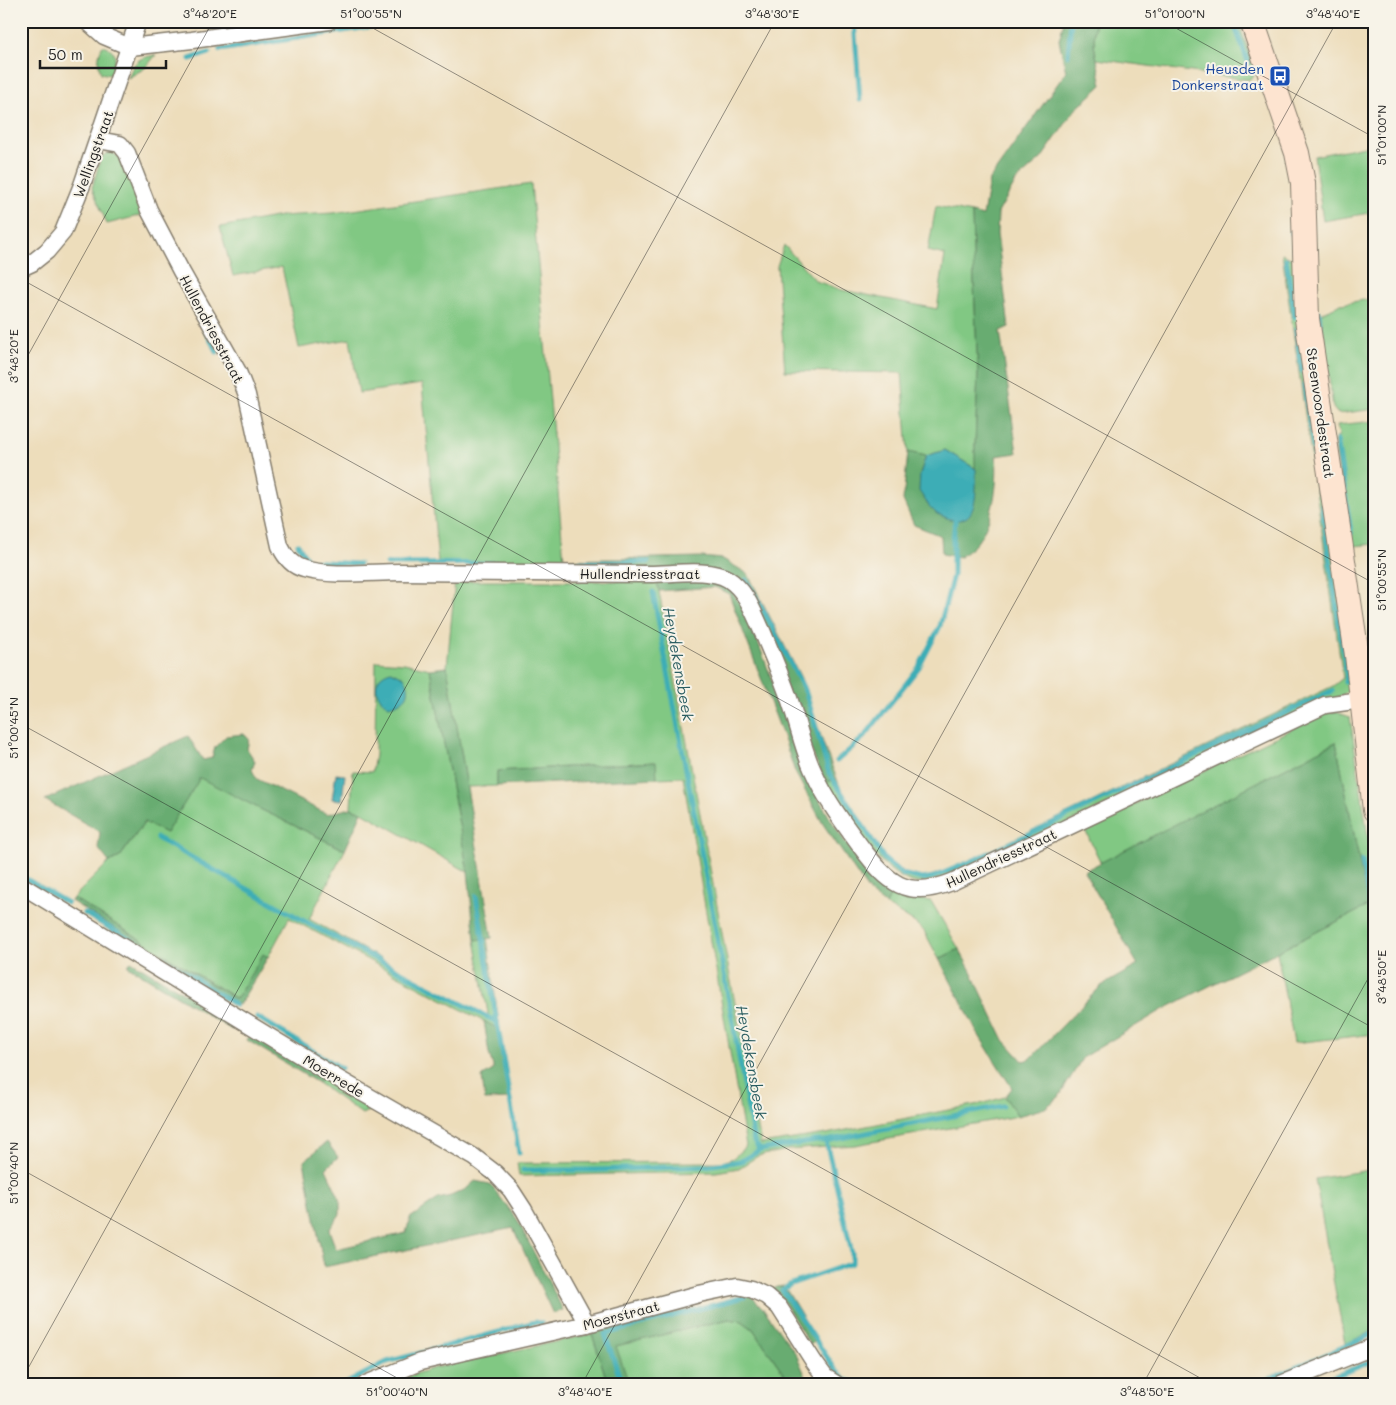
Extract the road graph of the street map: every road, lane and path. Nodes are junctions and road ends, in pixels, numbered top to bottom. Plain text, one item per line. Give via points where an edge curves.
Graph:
1 (87, 21) edge
2 (138, 21) edge
3 (329, 21) edge
4 (1252, 21) edge
5 (130, 47) junction
6 (98, 140) junction
7 (21, 268) edge
8 (1361, 700) junction
9 (1375, 810) edge
10 (21, 885) edge
11 (587, 1324) junction
12 (1375, 1346) edge
13 (366, 1384) edge
14 (836, 1384) edge
15 (1281, 1384) edge

1 - 5 street via 104,36
2 - 5 street, Wellingstraat
3 - 5 street
4 - 8 street, Steenvoordestraat via 1297,153 1303,183 1307,319
5 - 6 street, Wellingstraat
6 - 7 street, Wellingstraat via 63,232 47,251
6 - 8 street, Hullendriesstraat via 120,144 127,153 150,210 238,372 247,395 274,522 286,558 301,569 324,573 708,573 726,578 739,588 751,605 791,703 813,773 845,825 876,866 902,886 917,890 952,882 1325,705
8 - 9 street, Steenvoordestraat
10 - 11 street, Moerrede via 495,1173 524,1210
11 - 13 street, Moerstraat via 420,1362
11 - 14 street, Moerstraat via 698,1294 738,1286 751,1289 779,1307 825,1377
12 - 15 street

